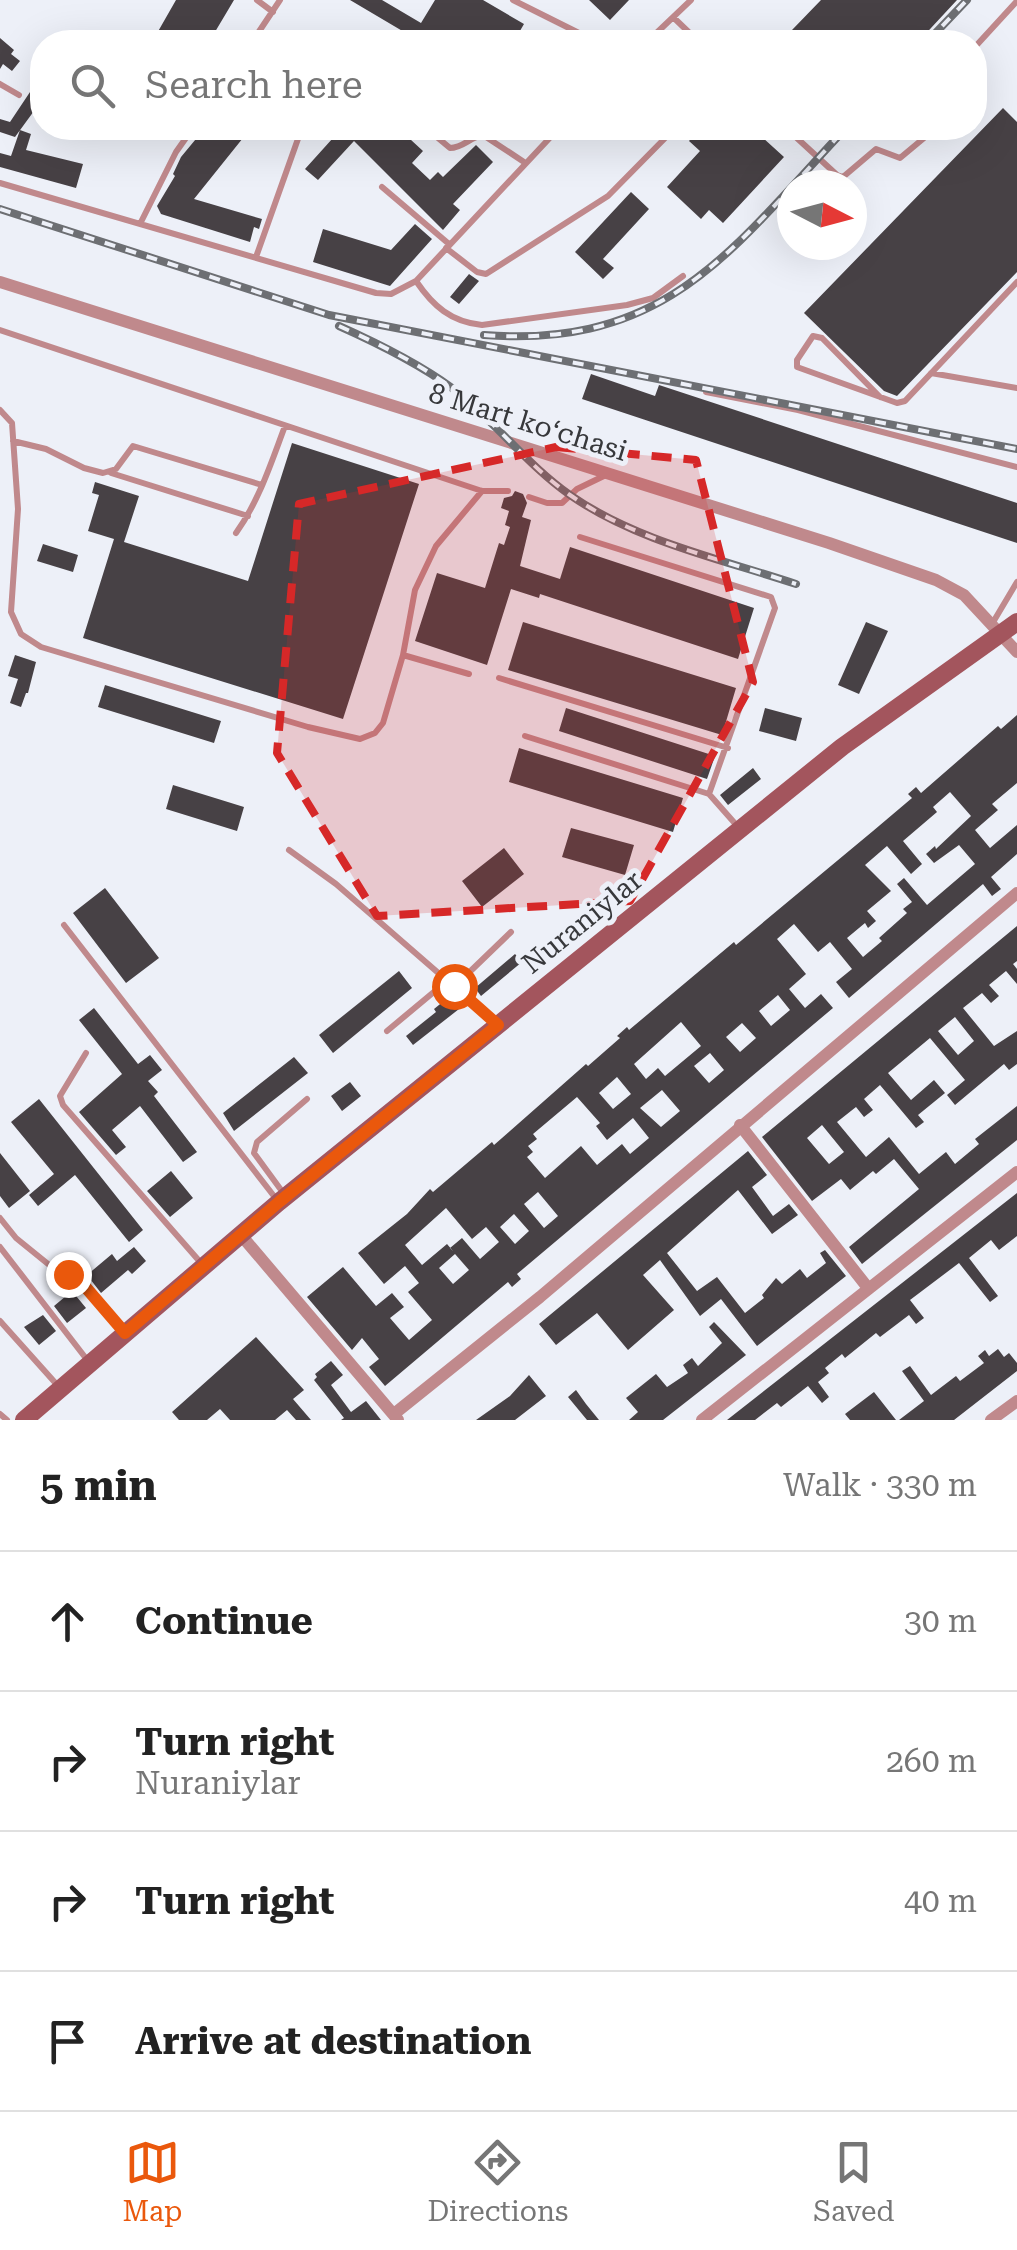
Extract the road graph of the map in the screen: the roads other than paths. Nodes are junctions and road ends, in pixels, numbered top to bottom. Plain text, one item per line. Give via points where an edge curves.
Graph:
1 (256, 0) edge
2 (280, 0) edge
3 (513, 0) edge
4 (691, 0) edge
5 (1017, 1) edge
6 (273, 12) junction
7 (674, 18) junction
8 (260, 30) edge
9 (573, 30) edge
10 (660, 30) edge
11 (686, 30) edge
12 (987, 34) edge
13 (0, 84) edge
14 (19, 95) dead end
15 (184, 140) edge
16 (298, 140) edge
17 (440, 140) edge
18 (469, 140) edge
19 (491, 140) edge
20 (547, 140) edge
21 (663, 140) edge
22 (799, 140) edge
23 (922, 140) edge
24 (524, 162) junction
25 (0, 183) edge
26 (382, 186) dead end
27 (140, 224) junction
28 (448, 246) junction
29 (256, 258) junction
30 (684, 276) dead end
31 (416, 281) junction
32 (4, 283) edge
33 (1016, 284) edge
34 (0, 297) edge
35 (0, 330) edge
36 (931, 373) junction
37 (1017, 388) edge
38 (706, 392) dead end
39 (880, 397) junction
40 (0, 410) edge
41 (285, 426) junction
42 (13, 440) junction
43 (1017, 467) edge
44 (108, 472) junction
45 (609, 473) junction
46 (262, 486) junction
47 (482, 491) junction
48 (508, 491) dead end
49 (529, 497) dead end
50 (248, 516) junction
51 (236, 533) dead end
52 (580, 537) dead end
53 (1017, 582) edge
54 (1017, 622) edge
55 (996, 629) junction
56 (1017, 652) edge
57 (403, 655) junction
58 (469, 674) dead end
59 (499, 678) dead end
60 (525, 736) dead end
61 (728, 748) junction
62 (709, 794) junction
63 (740, 829) junction
64 (289, 850) dead end
65 (1017, 892) edge
66 (64, 925) dead end
67 (511, 932) dead end
68 (450, 984) junction
69 (498, 1025) junction
70 (387, 1031) dead end
71 (86, 1054) dead end
72 (308, 1100) dead end
73 (740, 1125) junction
74 (1017, 1172) edge
75 (282, 1199) junction
76 (0, 1218) edge
77 (241, 1235) junction
78 (0, 1248) edge
79 (203, 1266) junction
80 (868, 1288) junction
81 (0, 1321) edge
82 (125, 1333) junction
83 (90, 1364) junction
84 (60, 1389) junction
85 (1017, 1400) edge
86 (0, 1414) edge
87 (396, 1417) edge
88 (6, 1420) edge
89 (24, 1420) edge
90 (702, 1420) edge
91 (991, 1420) edge

1 - 6 lane
2 - 6 lane
3 - 9 lane
4 - 7 lane
5 - 12 lane
6 - 8 lane
7 - 10 lane
7 - 11 lane
13 - 14 lane
15 - 27 lane
16 - 29 lane
17 - 18 lane via 450,148
19 - 24 lane
20 - 24 lane
21 - 28 lane via 608,196 486,274
22 - 23 lane via 844,177 869,152 900,158
24 - 28 lane
25 - 27 lane
26 - 28 lane
27 - 29 lane
28 - 31 lane
29 - 31 lane via 376,292 391,294
30 - 31 lane via 653,298 627,305 482,324 439,309
32 - 34 lane
32 - 45 street, 8 Mart koʻchasi
33 - 36 lane
35 - 41 lane
36 - 37 lane
36 - 39 lane via 905,401
38 - 43 lane
39 - 39 lane via 797,366 797,360 813,336 822,338
40 - 42 lane via 12,423
41 - 46 lane
41 - 47 lane
42 - 44 lane
42 - 57 lane via 18,509 11,612 20,634 41,647 360,740 384,723
44 - 46 lane via 134,446
44 - 50 lane
45 - 49 lane via 562,503
45 - 55 street, 8 Mart koʻchasi via 936,580 964,595
46 - 50 lane
47 - 48 lane
47 - 57 lane via 436,546 415,590
50 - 51 lane
52 - 61 lane via 772,596 775,608
53 - 55 lane
54 - 55 main road, Nuraniylar
55 - 56 street, 8 Mart koʻchasi
55 - 63 main road, Nuraniylar
57 - 58 lane
59 - 61 lane
60 - 62 lane
61 - 62 lane
62 - 63 lane
63 - 69 main road, Nuraniylar
64 - 68 lane
65 - 73 street
66 - 75 lane
67 - 68 lane
68 - 69 lane
68 - 70 lane
69 - 75 main road, Nuraniylar
71 - 79 lane via 60,1096 62,1104
72 - 75 lane via 257,1142 254,1152
73 - 80 street
73 - 87 street
74 - 80 street
75 - 77 main road, Nuraniylar
76 - 82 lane via 53,1268 82,1283
77 - 79 main road, Nuraniylar
77 - 87 street
78 - 83 lane
79 - 82 main road, Nuraniylar
80 - 90 street
81 - 84 lane
82 - 83 main road, Nuraniylar
83 - 84 main road, Nuraniylar
84 - 89 main road, Nuraniylar
85 - 91 street
86 - 88 lane

